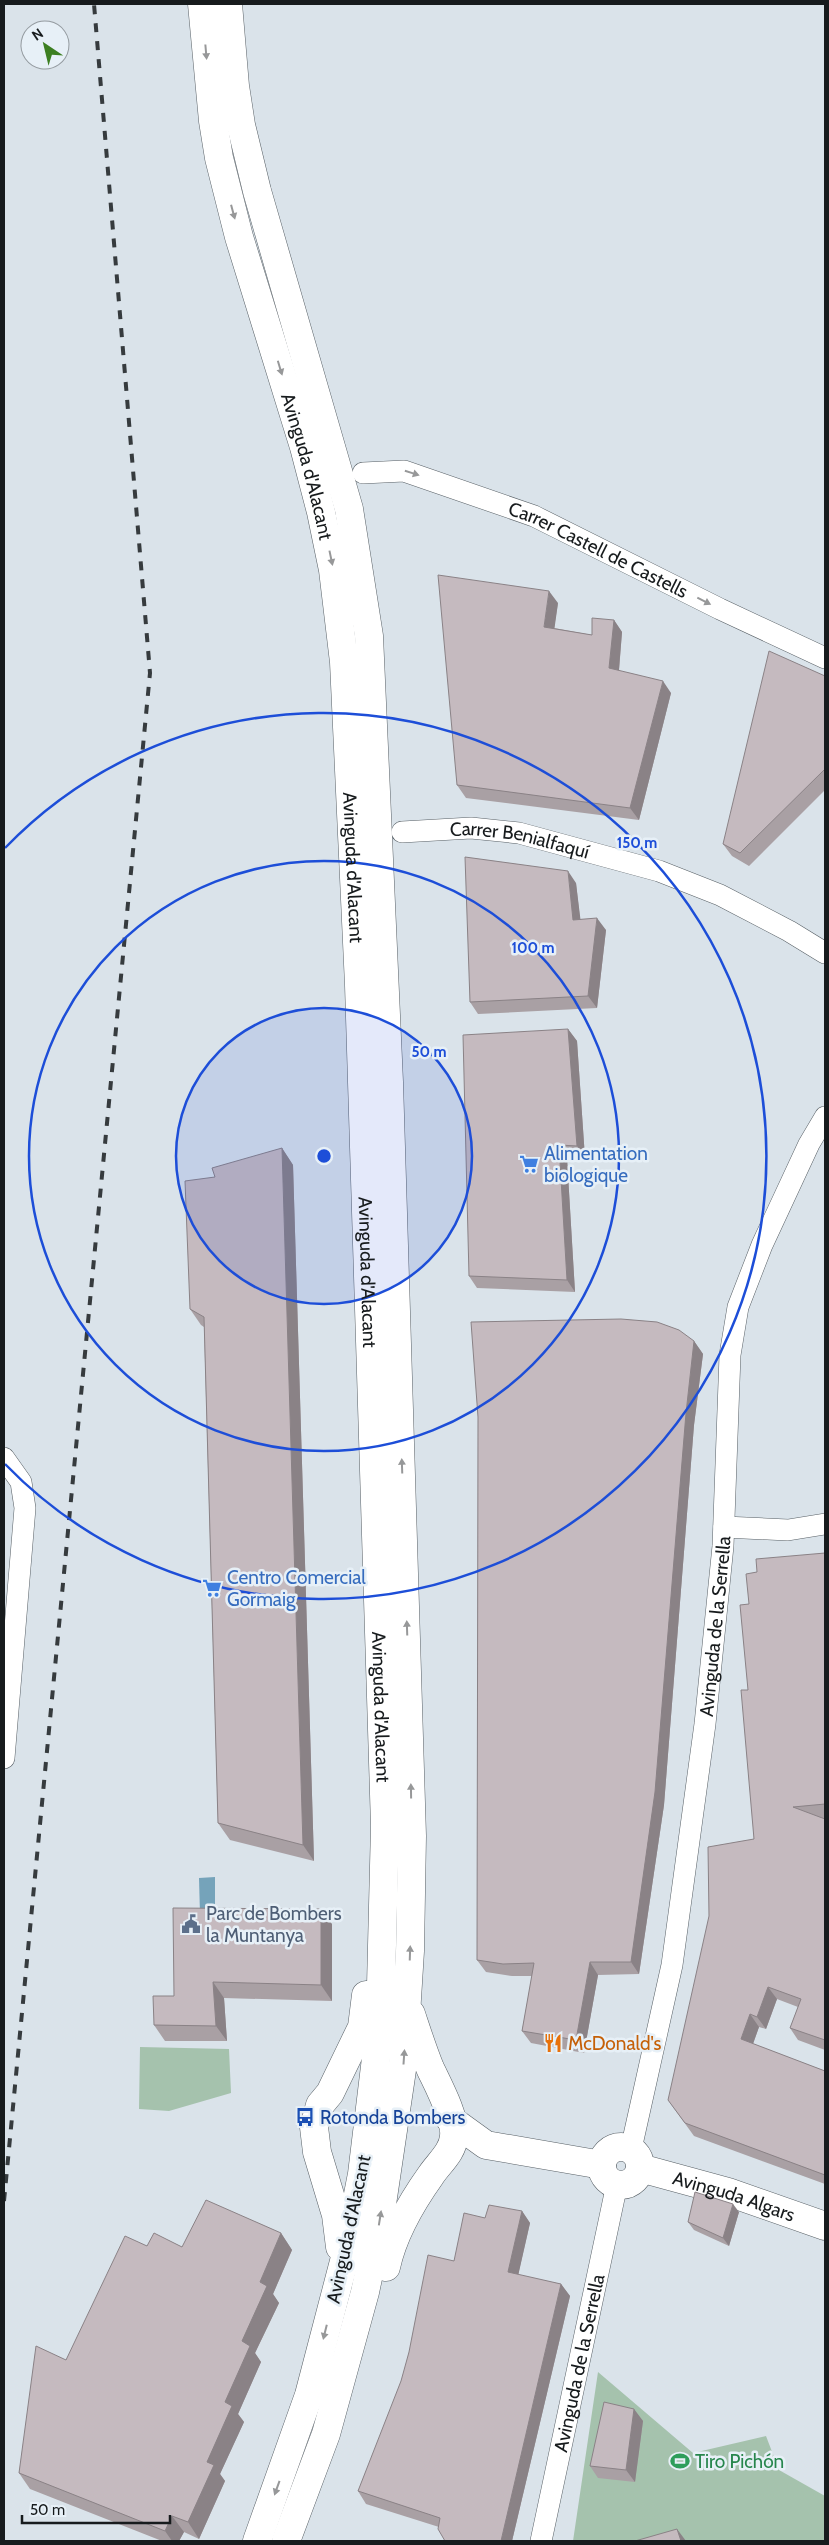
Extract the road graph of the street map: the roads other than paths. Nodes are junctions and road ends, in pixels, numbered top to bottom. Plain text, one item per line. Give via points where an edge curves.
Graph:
1 (202, 4) edge
2 (228, 4) edge
3 (363, 473) dead end
4 (825, 658) edge
5 (402, 832) dead end
6 (825, 953) edge
7 (825, 1117) edge
8 (4, 1458) edge
9 (825, 1524) edge
10 (724, 1526) junction
11 (4, 1758) edge
12 (384, 1906) junction
13 (408, 2002) junction
14 (373, 2081) junction
15 (401, 2084) junction
16 (330, 2093) junction
17 (449, 2113) junction
18 (486, 2146) junction
19 (316, 2152) junction
20 (635, 2158) junction
21 (436, 2169) junction
22 (609, 2175) junction
23 (374, 2176) junction
24 (825, 2226) edge
25 (342, 2268) junction
26 (326, 2434) junction
27 (257, 2541) edge
28 (286, 2541) edge
29 (540, 2541) edge

1 -> 12 main road, Avinguda d'Alacant via 219,158 239,237 321,512 333,570 344,662 359,985 386,1826
13 -> 2 main road, Avinguda d'Alacant via 412,1836 408,1647 388,1052 369,636 349,509 256,191 241,125
3 -> 4 street, Carrer Castell de Castells via 404,470 534,516
5 - 6 street, Carrer Benialfaquí via 471,828 519,833 659,871 720,895 789,930
7 - 10 street, Avinguda de la Serrella via 809,1144 762,1246 738,1308 730,1355
8 - 11 street via 21,1482 26,1508
9 - 10 street via 788,1530
10 - 20 street, Avinguda de la Serrella via 706,1724 672,1965
12 - 14 main road, Avinguda d'Alacant via 380,2025
12 - 16 main road via 368,1958 362,2027
15 -> 13 main road, Avinguda d'Alacant
13 - 17 main road
14 - 15 main road
14 - 16 main road via 342,2082
14 - 23 main road, Avinguda d'Alacant
15 - 17 main road via 419,2086 438,2094
15 - 23 main road, Avinguda d'Alacant
16 - 19 main road via 320,2105 316,2118
17 - 18 main road
17 - 21 main road via 454,2136 445,2159
18 - 21 main road
18 - 22 main road
19 - 23 main road via 338,2168
19 - 25 main road via 336,2215
20 - 22 main road via 636,2178 631,2182
20 - 24 main road, Avinguda Algars
21 - 23 main road via 402,2181
21 - 26 main road via 391,2246 363,2363
22 - 29 street, Avinguda de la Serrella
23 - 25 main road, Avinguda d'Alacant
26 -> 23 main road, Avinguda d'Alacant via 365,2292
25 -> 27 main road, Avinguda d'Alacant via 309,2395
26 - 28 main road, Avinguda d'Alacant

